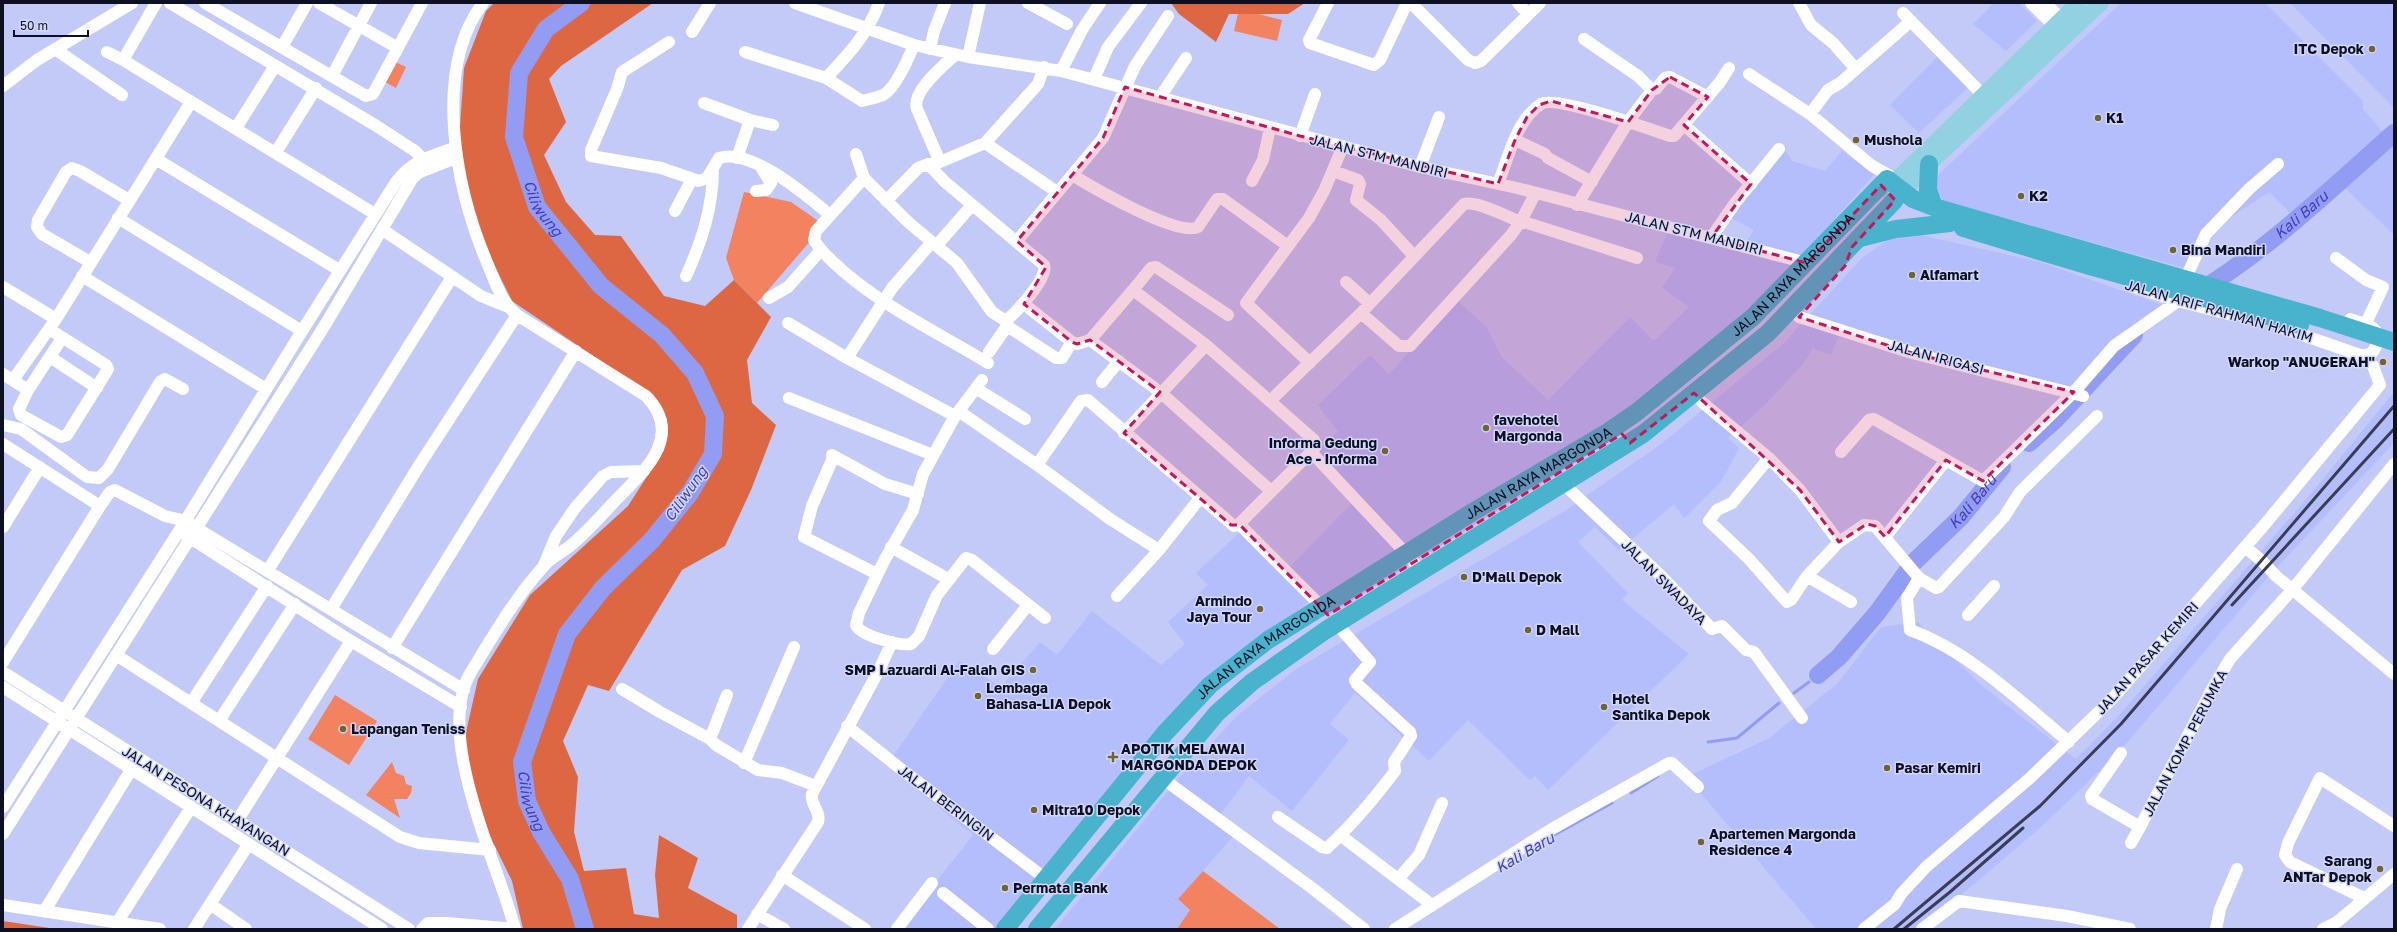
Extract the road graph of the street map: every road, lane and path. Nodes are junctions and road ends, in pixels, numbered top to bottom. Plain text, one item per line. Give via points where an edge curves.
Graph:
1 (156, 3) edge
2 (170, 3) edge
3 (205, 3) edge
4 (307, 3) edge
5 (319, 3) edge
6 (371, 3) edge
7 (422, 3) edge
8 (483, 3) edge
9 (710, 3) edge
10 (795, 3) edge
11 (879, 3) edge
12 (945, 3) edge
13 (980, 3) edge
14 (1028, 3) edge
15 (1100, 3) edge
16 (1141, 3) edge
17 (1328, 3) edge
18 (1407, 3) edge
19 (1411, 3) edge
20 (1518, 3) edge
21 (1540, 3) edge
22 (1799, 3) edge
23 (2031, 3) edge
24 (2078, 3) edge
25 (2101, 3) edge
26 (129, 4) edge
27 (1528, 14) junction
28 (2056, 14) edge
29 (1168, 16) dead end
30 (1067, 24) dead end
31 (359, 25) junction
32 (868, 28) junction
33 (692, 32) dead end
34 (1584, 39) dead end
35 (669, 42) dead end
36 (914, 45) junction
37 (282, 47) junction
38 (398, 48) junction
39 (55, 49) junction
40 (930, 49) junction
41 (107, 52) dead end
42 (745, 52) dead end
43 (953, 54) junction
44 (968, 57) junction
45 (1186, 58) dead end
46 (122, 60) junction
47 (275, 66) junction
48 (1044, 67) junction
49 (1729, 68) dead end
50 (1856, 69) junction
51 (1061, 71) junction
52 (1749, 74) dead end
53 (332, 76) junction
54 (826, 78) junction
55 (1094, 79) junction
56 (3, 86) edge
57 (1125, 87) junction
58 (316, 88) junction
59 (1652, 90) junction
60 (1978, 90) junction
61 (1314, 94) dead end
62 (122, 95) dead end
63 (1160, 97) junction
64 (1708, 97) junction
65 (191, 102) junction
66 (704, 103) dead end
67 (1810, 114) junction
68 (1439, 117) dead end
69 (750, 120) junction
70 (1628, 122) junction
71 (773, 125) dead end
72 (1684, 125) junction
73 (236, 128) junction
74 (1270, 128) junction
75 (1300, 136) junction
76 (1515, 140) junction
77 (985, 143) junction
78 (1343, 146) junction
79 (1778, 149) dead end
80 (276, 152) junction
81 (455, 153) junction
82 (856, 154) dead end
83 (737, 158) junction
84 (156, 159) junction
85 (427, 163) junction
86 (934, 163) junction
87 (1929, 164) junction
88 (2278, 164) dead end
89 (760, 166) junction
90 (713, 167) junction
91 (1420, 167) junction
92 (1333, 171) junction
93 (1072, 175) junction
94 (864, 178) junction
95 (692, 179) junction
96 (1252, 181) dead end
97 (1592, 182) junction
98 (1498, 184) junction
99 (1751, 184) junction
100 (1891, 186) junction
101 (756, 191) dead end
102 (1057, 192) junction
103 (1535, 194) junction
104 (129, 200) junction
105 (886, 201) junction
106 (1577, 204) junction
107 (972, 205) junction
108 (1934, 206) junction
109 (675, 211) dead end
110 (375, 214) junction
111 (830, 215) junction
112 (118, 218) junction
113 (1521, 222) junction
114 (1950, 223) junction
115 (383, 230) junction
116 (1711, 238) junction
117 (1017, 241) junction
118 (1856, 242) junction
119 (934, 244) junction
120 (1288, 246) junction
121 (821, 250) junction
122 (2065, 251) junction
123 (1414, 256) junction
124 (1637, 258) dead end
125 (2087, 258) junction
126 (2336, 258) dead end
127 (90, 262) junction
128 (1810, 266) junction
129 (339, 270) junction
130 (2188, 273) junction
131 (82, 276) junction
132 (686, 276) dead end
133 (452, 277) junction
134 (1346, 282) dead end
135 (3, 287) edge
136 (1133, 290) junction
137 (769, 298) dead end
138 (2178, 301) junction
139 (883, 302) junction
140 (1369, 303) junction
141 (1024, 304) junction
142 (508, 307) junction
143 (1361, 313) junction
144 (517, 315) junction
145 (1228, 315) dead end
146 (1799, 316) junction
147 (56, 319) junction
148 (788, 323) dead end
149 (2366, 323) junction
150 (48, 329) junction
151 (302, 330) junction
152 (62, 338) junction
153 (1090, 340) junction
154 (1072, 342) junction
155 (2394, 342) edge
156 (1206, 345) junction
157 (576, 352) junction
158 (2394, 355) edge
159 (2363, 356) junction
160 (50, 357) junction
161 (847, 358) junction
162 (1746, 358) junction
163 (1119, 361) junction
164 (1310, 363) junction
165 (8, 377) edge
166 (1102, 382) dead end
167 (97, 388) junction
168 (183, 389) dead end
169 (266, 389) junction
170 (28, 390) junction
171 (1160, 392) junction
172 (2079, 394) junction
173 (789, 398) dead end
174 (1271, 400) junction
175 (1702, 402) junction
176 (958, 414) junction
177 (2097, 416) dead end
178 (1025, 419) dead end
179 (3, 425) edge
180 (1124, 433) junction
181 (1626, 438) junction
182 (3, 444) edge
183 (1841, 452) dead end
184 (1312, 453) junction
185 (933, 454) junction
186 (1769, 458) junction
187 (1946, 460) junction
188 (2394, 464) edge
189 (1037, 465) junction
190 (40, 467) junction
191 (644, 470) junction
192 (1271, 491) junction
193 (1571, 491) junction
194 (918, 494) junction
195 (1200, 498) junction
196 (100, 506) junction
197 (1239, 524) junction
198 (3, 527) edge
199 (188, 529) junction
200 (1885, 537) junction
201 (1839, 542) junction
202 (891, 546) junction
203 (2245, 547) junction
204 (1159, 550) junction
205 (1410, 557) junction
206 (544, 565) junction
207 (268, 570) junction
208 (877, 574) junction
209 (1807, 576) junction
210 (1918, 577) junction
211 (948, 579) junction
212 (267, 586) junction
213 (1994, 586) dead end
214 (2292, 590) junction
215 (1117, 596) dead end
216 (1851, 602) dead end
217 (295, 604) junction
218 (1028, 605) junction
219 (331, 610) junction
220 (1968, 615) dead end
221 (1044, 618) dead end
222 (1330, 624) junction
223 (351, 641) junction
224 (892, 642) junction
225 (794, 647) dead end
226 (392, 648) junction
227 (993, 649) dead end
228 (116, 655) junction
229 (3, 662) edge
230 (3, 672) edge
231 (2394, 674) edge
232 (3, 687) edge
233 (622, 689) dead end
234 (464, 690) junction
235 (727, 695) dead end
236 (191, 703) junction
237 (462, 708) junction
238 (65, 711) junction
239 (1802, 718) dead end
240 (77, 719) junction
241 (220, 721) junction
242 (57, 722) junction
243 (848, 726) junction
244 (70, 730) junction
245 (1169, 737) junction
246 (710, 739) junction
247 (2069, 742) junction
248 (2121, 753) dead end
249 (277, 758) junction
250 (744, 763) junction
251 (131, 770) junction
252 (1165, 780) junction
253 (816, 786) junction
254 (1698, 787) dead end
255 (185, 788) junction
256 (177, 800) junction
257 (1442, 803) dead end
258 (3, 807) edge
259 (190, 808) junction
260 (1278, 817) dead end
261 (237, 821) junction
262 (2394, 826) edge
263 (2140, 827) junction
264 (3, 834) edge
265 (1340, 835) junction
266 (2131, 843) dead end
267 (248, 845) junction
268 (490, 850) junction
269 (2237, 869) dead end
270 (2394, 874) edge
271 (782, 875) junction
272 (1399, 878) junction
273 (1046, 880) junction
274 (932, 883) dead end
275 (942, 893) dead end
276 (2364, 898) junction
277 (210, 904) junction
278 (3, 905) edge
279 (1432, 905) junction
280 (45, 910) junction
281 (758, 914) junction
282 (118, 921) junction
283 (160, 929) edge
284 (194, 929) edge
285 (246, 929) edge
286 (382, 929) edge
287 (409, 929) edge
288 (422, 929) edge
289 (515, 929) edge
290 (748, 929) edge
291 (784, 929) edge
292 (866, 929) edge
293 (897, 929) edge
294 (988, 929) edge
295 (1005, 929) edge
296 (1017, 929) edge
297 (1037, 929) edge
298 (1047, 929) edge
299 (1364, 929) edge
300 (1395, 929) edge
301 (1864, 929) edge
302 (1922, 929) edge
303 (2130, 929) edge
304 (2216, 929) edge
305 (2323, 929) edge

1 - 46 street
2 - 47 street
3 - 37 street
4 - 37 street
5 - 31 street
6 - 31 street
7 - 38 street
8 - 81 street via 468,28 458,67
9 - 33 street
10 - 32 street, JALAN STM MANDIRI
11 - 32 street
12 - 40 street
13 - 44 street
14 - 30 street
15 - 51 street via 1082,30
16 - 55 street via 1108,47
17 - 18 street via 1309,40 1310,43 1374,65 1380,60
19 - 27 street via 1468,60 1475,63 1481,61
20 - 27 street
21 - 27 street
22 - 50 street via 1811,25 1833,43
23 - 28 street
24 - 28 main road, JALAN RAYA MARGONDA
25 - 87 main road, JALAN RAYA MARGONDA
26 - 39 street
28 - 60 main road, JALAN RAYA MARGONDA
28 - 100 main road, JALAN RAYA MARGONDA
29 - 57 street via 1135,66
31 - 38 street
31 - 53 street
32 - 36 street, JALAN STM MANDIRI
32 - 54 street via 856,46
34 - 59 street via 1638,76
35 - 95 street via 622,72 590,154 606,160 661,168
36 - 40 street, JALAN STM MANDIRI
36 - 54 street via 908,61 887,92 874,98 862,101
37 - 53 street
38 - 53 street via 373,94 359,94
39 - 56 street
39 - 62 street
40 - 43 street, JALAN STM MANDIRI
41 - 46 street
42 - 54 street
43 - 44 street, JALAN STM MANDIRI
43 - 86 street via 915,99
44 - 48 street, JALAN STM MANDIRI
45 - 63 street
46 - 65 street
47 - 58 street
47 - 73 street
48 - 51 street, JALAN STM MANDIRI
48 - 77 street via 1038,84
49 - 64 street
50 - 60 street via 1907,17
50 - 67 street via 1828,90
51 - 55 street, JALAN STM MANDIRI
52 - 67 street
55 - 57 street, JALAN STM MANDIRI
57 - 63 street, JALAN STM MANDIRI
57 - 93 street via 1103,138
58 - 80 street
58 - 85 street
59 - 64 street via 1665,78 1670,77
59 - 70 street
60 - 100 main road, JALAN RAYA MARGONDA
61 - 75 street
63 - 74 street, JALAN STM MANDIRI
64 - 72 street
65 - 73 street
65 - 84 street
66 - 69 street
67 - 100 street via 1871,165
68 - 91 street
69 - 71 street
69 - 83 street
70 - 72 street via 1670,136 1674,136
70 - 76 street via 1558,103 1545,102 1527,117
70 - 97 street
72 - 99 street
73 - 80 street
74 - 75 street, JALAN STM MANDIRI
74 - 96 street via 1263,160
75 - 78 street, JALAN STM MANDIRI
76 - 97 street via 1545,154
76 - 98 street
77 - 86 street
77 - 102 street
78 - 91 street, JALAN STM MANDIRI
78 - 92 street
79 - 99 street
80 - 110 street
81 - 85 street
81 - 142 street via 474,230 495,283
82 - 94 street
83 - 89 street
83 - 90 street via 719,158
84 - 104 street
84 - 129 street
85 - 110 street via 410,166 401,174
85 - 115 street via 412,179
86 - 105 street via 918,168
86 - 107 street
87 - 100 main road, JALAN RAYA MARGONDA
87 - 108 highway via 1928,190
88 - 130 street via 2249,189 2206,234
89 - 101 street via 771,183 766,190
89 - 111 street via 792,185
90 - 95 street via 707,178 699,181
90 - 132 street via 710,212
91 - 98 street, JALAN STM MANDIRI
92 - 120 street via 1309,218
92 - 123 street via 1358,180 1360,184 1356,200 1381,220
93 - 102 street
93 - 120 street via 1130,207 1186,230 1198,227 1217,199 1223,199
94 - 105 street
94 - 111 street
95 - 109 street
97 - 106 street
98 - 103 street, JALAN STM MANDIRI
99 - 116 street
100 - 108 highway, JALAN ARIF RAHMAN HAKIM
100 - 114 highway, JALAN ARIF RAHMAN HAKIM via 1915,212
100 - 118 highway, JALAN RAYA MARGONDA
100 - 128 highway, JALAN RAYA MARGONDA
102 - 117 street
103 - 106 street, JALAN STM MANDIRI
103 - 113 street
104 - 112 street
104 - 127 street via 80,171 72,168 66,172 38,220 37,227 42,234
105 - 119 street
106 - 116 street, JALAN STM MANDIRI
107 - 117 street
107 - 119 street
108 - 122 highway, JALAN ARIF RAHMAN HAKIM
110 - 129 street
111 - 121 street via 816,231 814,240
112 - 127 street
112 - 151 street
113 - 123 street via 1466,203
113 - 124 street
113 - 143 street via 1410,346 1399,346
114 - 118 highway via 1896,229
114 - 122 highway, JALAN ARIF RAHMAN HAKIM
115 - 133 street
115 - 199 street
116 - 128 street, JALAN STM MANDIRI
117 - 141 street via 1045,268
118 - 146 highway, JALAN RAYA MARGONDA via 1845,266
118 - 162 highway, JALAN RAYA MARGONDA
119 - 139 street via 892,288
119 - 141 street via 960,266 992,312 1006,321
120 - 164 street via 1246,303
121 - 137 street via 793,283
121 - 139 street via 853,280
122 - 125 highway, JALAN ARIF RAHMAN HAKIM
122 - 130 street, JALAN ARIF RAHMAN HAKIM via 2114,253
122 - 138 street, JALAN ARIF RAHMAN HAKIM via 2106,278
123 - 140 street
125 - 155 highway, JALAN ARIF RAHMAN HAKIM via 2320,318
125 - 158 highway, JALAN ARIF RAHMAN HAKIM
126 - 149 street via 2366,280 2383,287
127 - 131 street
128 - 181 highway, JALAN RAYA MARGONDA via 1756,320
129 - 151 street
130 - 149 street, JALAN ARIF RAHMAN HAKIM
131 - 147 street
131 - 169 street
133 - 142 street via 481,296
133 - 207 street
134 - 140 street
135 - 147 street
136 - 145 street via 1151,268 1157,268
136 - 153 street
136 - 156 street
138 - 159 street, JALAN ARIF RAHMAN HAKIM via 2300,334
138 - 172 street via 2114,346
139 - 154 street via 989,357 1007,326 1060,358
139 - 161 street
140 - 143 street
141 - 154 street
142 - 144 street
143 - 164 street
144 - 157 street
144 - 219 street via 440,432
146 - 162 highway, JALAN RAYA MARGONDA
146 - 172 street, JALAN IRIGASI via 1912,353
147 - 150 street
148 - 161 street
149 - 159 street via 2375,328 2378,338 2372,354
150 - 152 street
150 - 165 street
151 - 169 street
152 - 160 street
152 - 167 street via 108,367 108,372
153 - 154 street via 1077,344
153 - 163 street
156 - 171 street
156 - 174 street
157 - 191 street via 646,396 656,409 662,425 660,442 656,455
157 - 226 street
159 - 203 street, JALAN PASAR KEMIRI via 2373,366 2380,385
160 - 167 street
160 - 170 street
161 - 176 street
162 - 175 highway, JALAN RAYA MARGONDA
162 - 181 highway, JALAN RAYA MARGONDA
163 - 166 street
163 - 171 street
164 - 174 street
165 - 170 street
167 - 170 street via 67,435 61,437 20,413 19,409
168 - 179 street via 165,379 160,382 108,469 99,478 87,477 21,429
169 - 199 street
171 - 180 street
171 - 192 street
172 - 187 street via 1984,481
173 - 185 street
174 - 184 street via 1314,440 1315,448
175 - 181 highway, JALAN RAYA MARGONDA
175 - 186 street
176 - 178 street via 980,384
176 - 185 street
176 - 189 street
177 - 210 street via 2020,492 2004,516 1939,587 1936,588
180 - 189 street via 1091,401 1081,400
180 - 195 street
181 - 193 highway, JALAN RAYA MARGONDA
181 - 205 highway, JALAN RAYA MARGONDA
181 - 222 highway, JALAN RAYA MARGONDA
182 - 190 street
183 - 187 street via 1869,420 1874,419
184 - 192 street
184 - 205 street
185 - 194 street via 920,480
186 - 201 street via 1800,490
186 - 209 street via 1732,503 1716,510 1709,521 1749,559 1787,602
187 - 200 street
188 - 214 street, JALAN KOMP. PERUMKA
189 - 204 street via 1110,519
190 - 196 street
190 - 198 street
191 - 206 street via 571,545
191 - 206 street via 611,472 603,476 575,508 556,536
192 - 197 street
193 - 222 highway, JALAN RAYA MARGONDA
193 - 239 street, JALAN SWADAYA via 1658,573 1712,629 1722,626 1746,650 1754,652
194 - 202 street via 913,510
194 - 208 street via 885,484 832,458 812,506 804,537
195 - 197 street via 1231,525
195 - 204 street
196 - 199 street via 110,492 115,490
196 - 229 street
197 - 222 street
199 - 207 street
199 - 212 street
199 - 228 street
199 - 238 street
200 - 201 street via 1875,526 1867,524
200 - 210 street
201 - 209 street
202 - 208 street
202 - 211 street
203 - 214 street
203 - 247 street, JALAN PASAR KEMIRI via 2112,699
204 - 215 street
205 - 222 highway, JALAN RAYA MARGONDA
206 - 234 street via 526,587 470,674
207 - 219 street
208 - 224 street via 856,625 864,634
209 - 216 street
210 - 247 street via 1907,598 1910,630 1931,638 1993,679
211 - 218 street via 962,561 969,558
211 - 224 street via 916,641 908,644
212 - 217 street
212 - 236 street
213 - 220 street
214 - 231 street
214 - 263 street, JALAN KOMP. PERUMKA via 2230,659 2210,691
217 - 223 street
217 - 241 street
218 - 221 street
218 - 227 street
219 - 226 street
222 - 245 highway, JALAN RAYA MARGONDA via 1250,665
222 - 252 highway, JALAN RAYA MARGONDA via 1217,713
222 - 265 street via 1370,662 1355,680 1357,684 1410,732 1411,736 1394,762 1394,771 1376,796
223 - 237 street
223 - 249 street
224 - 243 street via 880,670
225 - 250 street
226 - 234 street
228 - 236 street
228 - 240 street
230 - 238 street, JALAN PESONA KHAYANGAN
232 - 242 street, JALAN PESONA KHAYANGAN
233 - 246 street
234 - 237 street
235 - 246 street
236 - 241 street
237 - 268 street via 461,739 467,783
238 - 240 street, JALAN PESONA KHAYANGAN
238 - 242 street
240 - 244 street
240 - 255 street, JALAN PESONA KHAYANGAN
241 - 249 street
242 - 244 street, JALAN PESONA KHAYANGAN
242 - 258 street
243 - 253 street
243 - 273 street, JALAN BERINGIN
244 - 251 street, JALAN PESONA KHAYANGAN
244 - 264 street
245 - 273 highway, JALAN RAYA MARGONDA
245 - 296 highway, JALAN RAYA MARGONDA
246 - 250 street
247 - 301 street, JALAN PASAR KEMIRI via 1926,867 1895,904
248 - 263 street, JALAN KOMP. PERUMKA via 2091,796 2092,799
249 - 261 street
249 - 268 street via 400,837 419,843
250 - 253 street via 758,770 782,773
251 - 256 street, JALAN PESONA KHAYANGAN
251 - 280 street
252 - 297 highway, JALAN RAYA MARGONDA
252 - 298 highway, JALAN RAYA MARGONDA
252 - 299 street
253 - 271 street via 811,798 818,812 818,822
254 - 279 street via 1676,767 1657,769 1550,830
255 - 256 street
255 - 261 street, JALAN PESONA KHAYANGAN
256 - 259 street, JALAN PESONA KHAYANGAN
257 - 272 street via 1419,855
259 - 267 street, JALAN PESONA KHAYANGAN
259 - 282 street
260 - 265 street via 1324,848
261 - 287 street, JALAN PESONA KHAYANGAN
262 - 276 street via 2320,778 2288,843 2285,855 2290,862
263 - 266 street
265 - 272 street
267 - 277 street
267 - 286 street, JALAN PESONA KHAYANGAN
268 - 289 street
269 - 304 street via 2220,909
270 - 276 street
271 - 281 street
271 - 292 street
272 - 279 street
273 - 295 highway, JALAN RAYA MARGONDA
274 - 293 street
275 - 294 street
276 - 305 street via 2337,922
277 - 284 street
277 - 285 street
278 - 280 street
279 - 300 street
280 - 282 street
281 - 290 street
281 - 291 street
282 - 283 street
288 - 289 street via 432,923
302 - 303 street via 1959,901 2067,916

